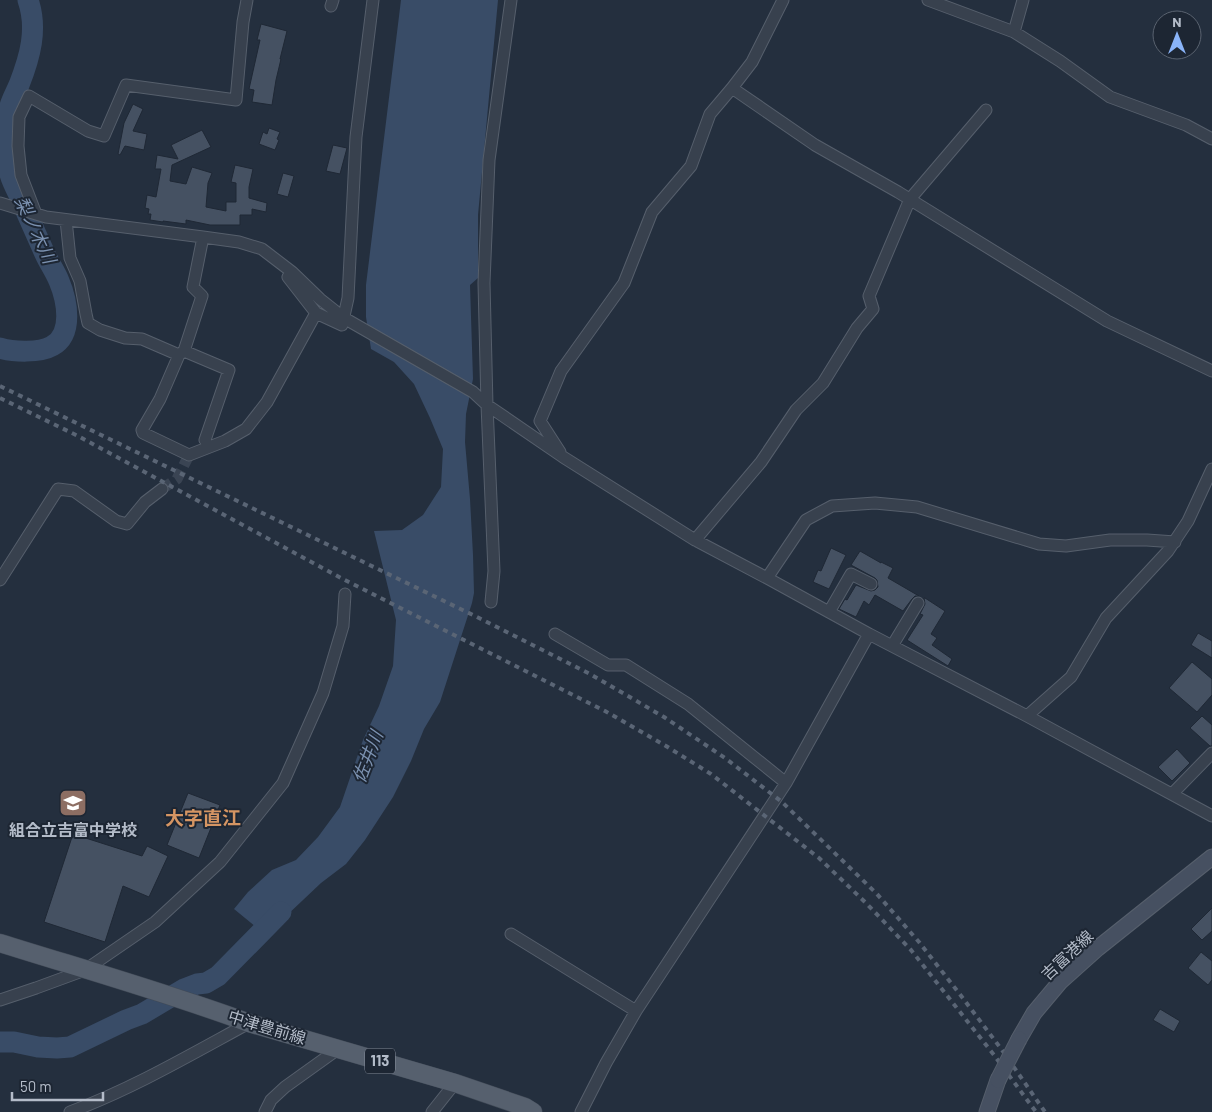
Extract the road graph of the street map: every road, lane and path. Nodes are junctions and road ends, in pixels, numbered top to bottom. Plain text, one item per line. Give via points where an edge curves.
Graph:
1 (247, 0) edge
2 (373, 0) edge
3 (511, 0) edge
4 (784, 0) edge
5 (928, 0) edge
6 (1023, 0) edge
7 (1014, 32) junction
8 (732, 88) junction
9 (986, 110) dead end
10 (1212, 139) edge
11 (910, 199) junction
12 (0, 203) edge
13 (36, 214) junction
14 (66, 220) junction
15 (203, 237) junction
16 (292, 272) junction
17 (316, 313) junction
18 (344, 318) junction
19 (181, 353) junction
20 (1212, 371) edge
21 (487, 405) junction
22 (205, 440) dead end
23 (564, 458) junction
24 (1212, 469) edge
25 (162, 489) tunnel mouth
26 (694, 540) junction
27 (1175, 542) junction
28 (767, 578) junction
29 (0, 580) edge
30 (871, 584) dead end
31 (345, 594) dead end
32 (491, 602) dead end
33 (918, 603) dead end
34 (829, 612) junction
35 (555, 634) dead end
36 (869, 634) junction
37 (892, 646) junction
38 (1027, 716) junction
39 (1212, 753) edge
40 (786, 783) junction
41 (1172, 794) junction
42 (1212, 816) edge
43 (1212, 857) edge
44 (511, 934) dead end
45 (0, 943) edge
46 (85, 970) junction
47 (0, 1000) edge
48 (636, 1011) junction
49 (249, 1023) junction
50 (338, 1049) junction
51 (455, 1082) junction
52 (70, 1112) edge
53 (265, 1112) edge
54 (432, 1112) edge
55 (534, 1112) edge
56 (581, 1112) edge
57 (987, 1112) edge

1 - 13 street via 242,22 236,100 126,85 104,136 88,131 29,96 19,117 18,146 21,175
2 - 18 street via 356,137 348,298
3 - 21 street via 489,160 484,283
4 - 8 street via 752,62
5 - 7 street
6 - 7 street
7 - 10 street via 1110,97 1186,125
8 - 11 street via 814,145
8 - 23 street via 710,114 692,166 652,212 624,283 561,371 540,421
9 - 11 street
11 - 20 street via 1107,321
11 - 26 street via 869,296 873,309 857,328 823,383 796,410 761,462
12 - 13 street
13 - 14 street
14 - 15 street
14 - 19 street via 70,258 80,281 88,323 100,330 125,338 142,339
15 - 16 street via 262,249
15 - 19 street via 193,288 202,296
16 - 17 street via 288,277
16 - 18 street
17 - 18 street via 342,325
17 - 19 street via 267,402 246,429 225,442 189,455 142,430
18 - 21 street via 478,396
19 - 22 street via 229,370
21 - 23 street
21 - 32 street via 494,571
23 - 26 street
24 - 27 street
25 - 29 street via 145,502 127,524 116,521 74,491 58,489
26 - 28 street
27 - 28 street via 1110,540 1066,546 1040,544 917,507 875,503 832,506 806,520
27 - 38 street via 1106,618 1071,677
28 - 34 street
30 - 34 street via 851,574
31 - 46 street via 343,626 323,693 283,783 220,862 155,922
33 - 37 street
34 - 36 street
35 - 40 street via 608,665 626,665 688,704
36 - 37 street
36 - 40 street
37 - 38 street
38 - 41 street
39 - 41 street
40 - 48 street
41 - 42 street
43 - 57 main road, 吉富港線, bridge via 1060,982 1034,1013 1019,1039 998,1080
44 - 48 street
45 - 46 main road, 中津豊前線 / 113
46 - 47 street
46 - 49 main road, 中津豊前線 / 113
48 - 56 street
49 - 50 main road, 中津豊前線 / 113
49 - 52 street via 146,1079
50 - 51 main road, 中津豊前線 / 113
50 - 53 street via 285,1087 271,1100
51 - 54 street
51 - 55 main road, 中津豊前線 / 113

